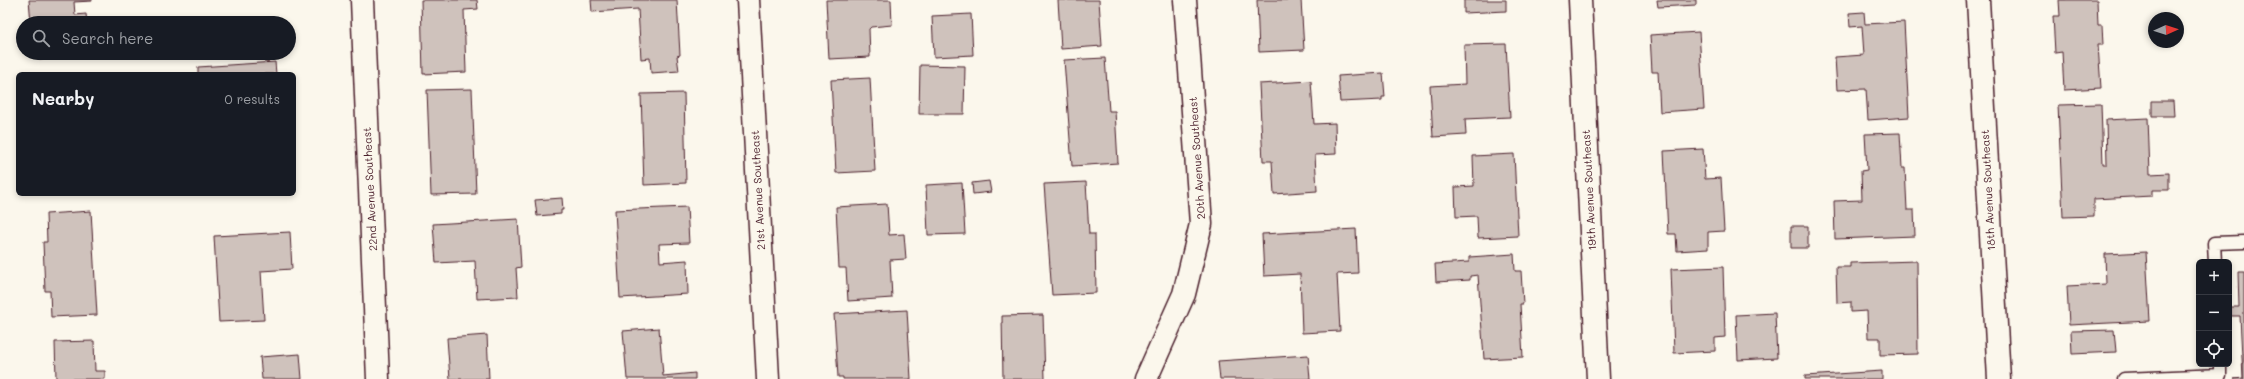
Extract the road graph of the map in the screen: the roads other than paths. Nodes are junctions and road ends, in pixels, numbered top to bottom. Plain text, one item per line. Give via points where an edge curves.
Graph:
1 (362, 0) edge
2 (748, 0) edge
3 (1185, 0) edge
4 (1580, 0) edge
5 (1978, 0) edge
6 (2244, 242) edge
7 (2215, 259) edge
8 (2220, 367) edge
9 (378, 379) edge
10 (768, 379) edge
11 (1146, 379) edge
12 (1598, 379) edge
13 (1998, 379) edge
14 (2124, 379) edge

1 - 9 street, 22nd Avenue Southeast
2 - 10 street, 21st Avenue Southeast
3 - 11 street, 20th Avenue Southeast via 1202,224 1184,294
4 - 12 street, 19th Avenue Southeast
5 - 13 street, 18th Avenue Southeast
6 - 7 lane via 2214,243
8 - 14 lane via 2220,375

